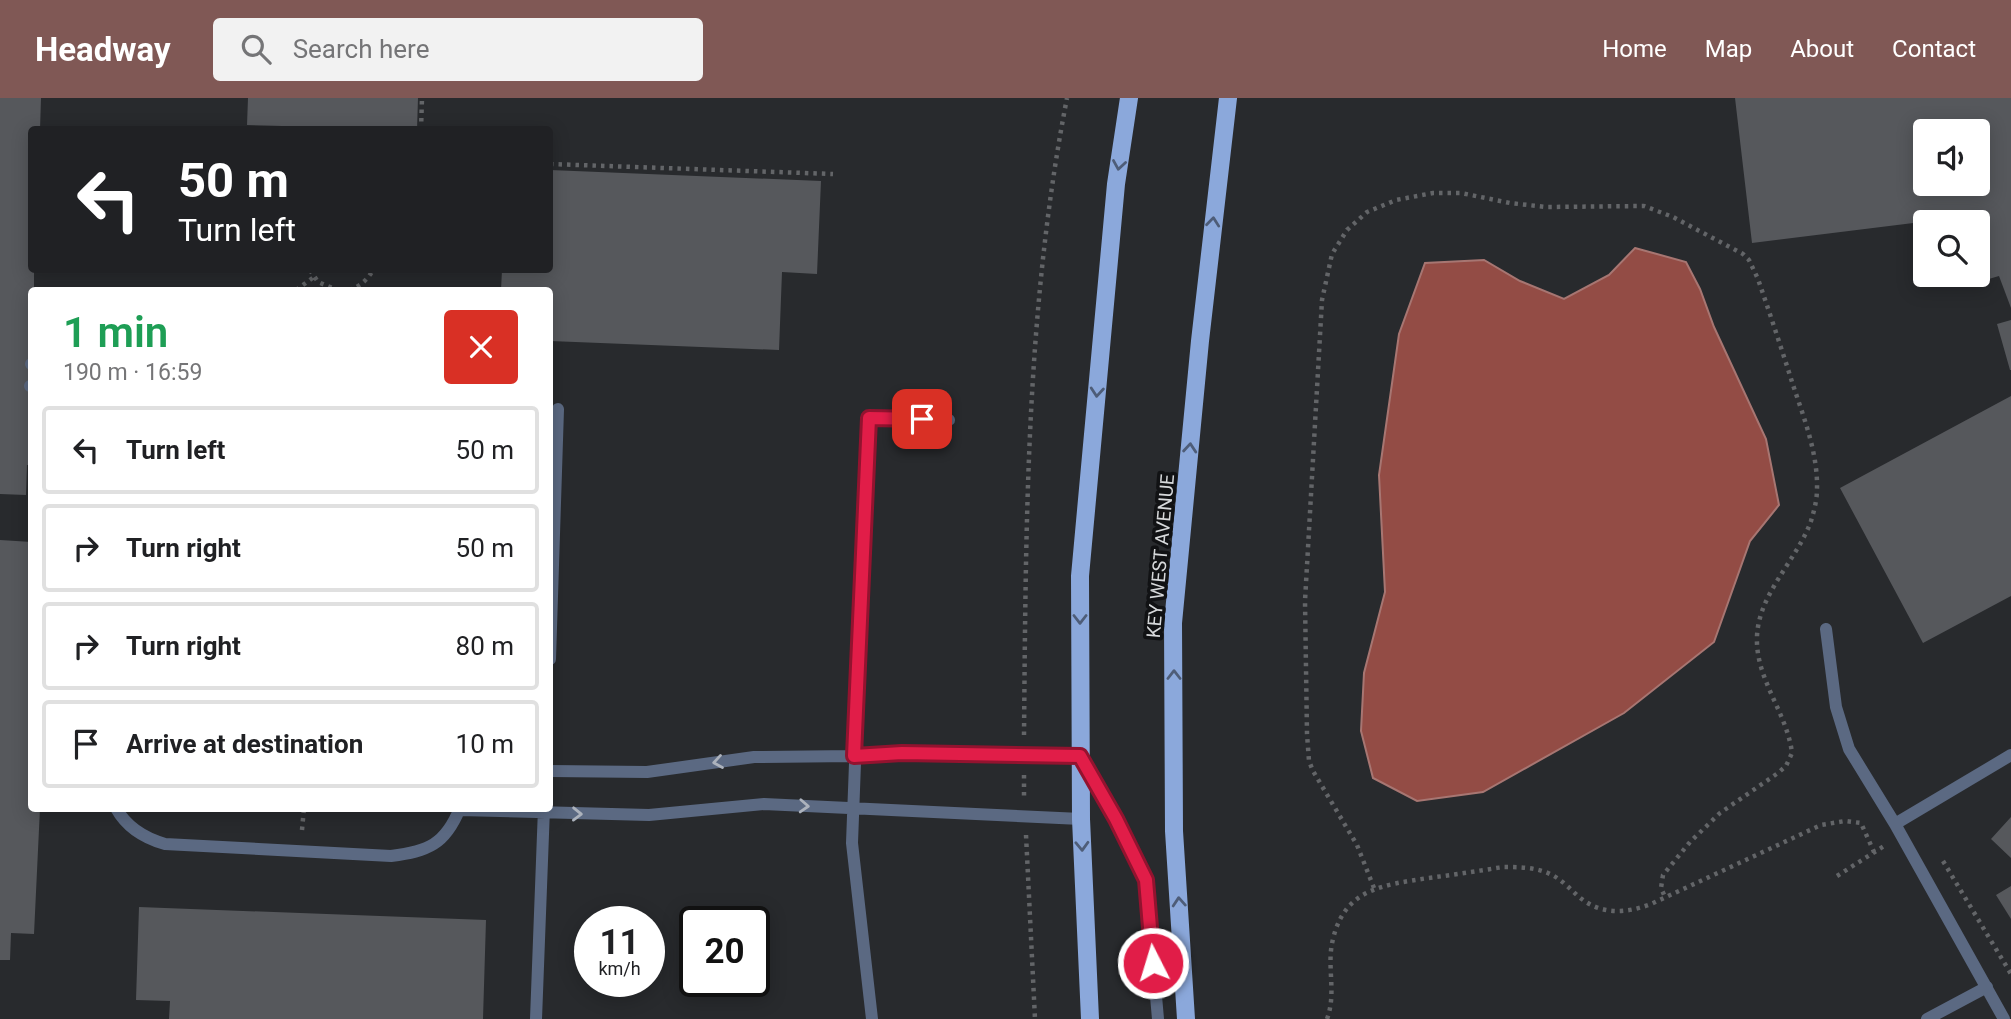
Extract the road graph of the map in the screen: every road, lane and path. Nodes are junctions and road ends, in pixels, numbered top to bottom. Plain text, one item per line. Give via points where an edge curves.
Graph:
1 (422, 98) edge
2 (1067, 98) edge
3 (1129, 98) edge
4 (1228, 98) edge
5 (421, 126) edge
6 (553, 164) edge
7 (833, 174) dead end
8 (312, 273) edge
9 (314, 277) junction
10 (300, 287) edge
11 (327, 287) edge
12 (558, 409) dead end
13 (949, 420) dead end
14 (553, 565) edge
15 (1826, 629) dead end
16 (1024, 755) junction
17 (2011, 755) edge
18 (854, 756) junction
19 (1080, 756) junction
20 (553, 771) edge
21 (852, 808) junction
22 (553, 811) edge
23 (120, 812) edge
24 (458, 812) edge
25 (544, 812) edge
26 (1025, 816) junction
27 (1081, 819) junction
28 (1895, 824) junction
29 (1885, 846) dead end
30 (1874, 852) junction
31 (1936, 853) dead end
32 (1837, 876) dead end
33 (1374, 888) junction
34 (1665, 897) junction
35 (2011, 974) edge
36 (1987, 987) junction
37 (536, 1019) edge
38 (872, 1019) edge
39 (1035, 1019) edge
40 (1090, 1019) edge
41 (1158, 1019) edge
42 (1186, 1019) edge
43 (1327, 1019) edge
44 (1927, 1019) edge
45 (2004, 1019) edge

1 - 5 path
2 - 16 path via 1036,316 1026,507
3 -> 19 main road via 1116,184 1080,576
42 -> 4 main road, KEY WEST AVENUE via 1174,831 1173,623
6 - 7 path
8 - 9 path
9 - 10 path
9 - 11 path
12 - 14 lane
13 - 18 lane via 869,418
15 - 28 lane via 1836,707 1849,749
16 - 18 lane
16 - 19 lane
16 - 26 path
17 - 28 lane
18 -> 20 lane via 754,757 647,772
18 - 21 lane
19 - 27 main road
19 - 41 lane via 1146,880
22 -> 21 lane via 649,815 764,804
21 - 26 lane
21 - 38 lane
23 - 24 lane via 141,835 165,844 391,856 419,852 437,843
25 - 37 lane
26 - 27 lane
26 - 39 path
27 -> 40 main road
28 - 36 lane
29 - 30 path
30 - 32 path
30 - 34 path via 1861,823 1821,825
31 - 35 path
33 - 34 path via 1522,867 1551,875 1581,899 1609,912 1637,910
33 - 34 path via 1357,845 1309,761 1306,574 1323,292 1338,241 1367,212 1396,200 1447,192 1546,207 1644,206 1743,254 1758,279 1799,403 1818,491 1796,551 1768,598 1757,638 1762,670 1792,753 1778,773 1720,813 1690,842 1661,881
33 - 43 path via 1354,901 1337,926
36 - 44 lane
36 - 45 lane

